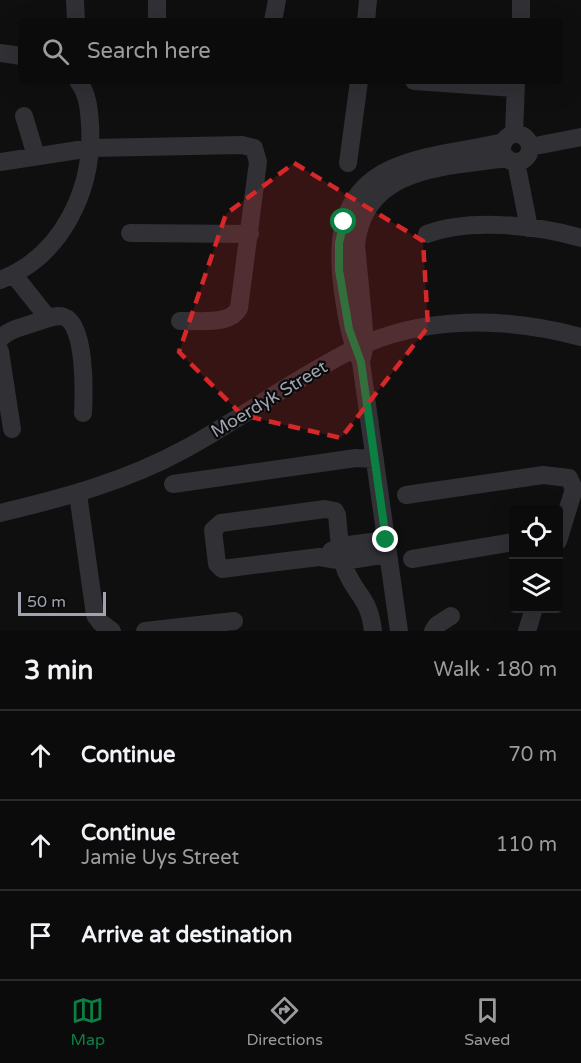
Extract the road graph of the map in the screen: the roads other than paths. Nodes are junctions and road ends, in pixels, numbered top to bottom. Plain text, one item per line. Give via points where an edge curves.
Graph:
1 (75, 0) edge
2 (157, 0) edge
3 (277, 0) edge
4 (368, 0) edge
5 (521, 0) edge
6 (76, 18) edge
7 (157, 18) edge
8 (274, 18) edge
9 (366, 18) edge
10 (521, 18) edge
11 (0, 53) edge
12 (18, 56) edge
13 (80, 84) edge
14 (359, 84) edge
15 (490, 84) edge
16 (515, 85) edge
17 (24, 116) dead end
18 (581, 136) edge
19 (91, 148) junction
20 (510, 149) junction
21 (36, 156) junction
22 (0, 162) edge
23 (348, 163) dead end
24 (530, 228) junction
25 (130, 233) dead end
26 (250, 234) junction
27 (427, 234) dead end
28 (581, 238) edge
29 (7, 277) edge
30 (360, 281) junction
31 (341, 283) junction
32 (48, 318) junction
33 (363, 318) junction
34 (180, 321) dead end
35 (389, 336) junction
36 (581, 337) edge
37 (0, 339) edge
38 (0, 351) edge
39 (360, 352) junction
40 (83, 413) dead end
41 (12, 429) dead end
42 (375, 459) junction
43 (173, 484) dead end
44 (78, 494) junction
45 (406, 495) dead end
46 (0, 513) edge
47 (563, 526) edge
48 (509, 543) edge
49 (387, 547) junction
50 (342, 553) junction
51 (412, 559) dead end
52 (533, 613) edge
53 (451, 616) dead end
54 (234, 621) dead end
55 (112, 631) edge
56 (145, 631) edge
57 (373, 631) edge
58 (399, 631) edge
59 (433, 631) edge
60 (527, 631) edge

1 - 6 street
2 - 7 street
3 - 8 street
4 - 9 street
5 - 10 street
11 - 12 street
13 - 19 street via 88,107
14 - 23 street
15 - 16 street
16 - 20 street
17 - 21 street
18 - 20 street via 530,147 528,156
19 - 21 street
19 - 26 street via 254,148 258,162
19 - 29 street via 86,178 72,216 45,249
20 - 24 street
20 - 30 street via 420,172 387,186 372,201 357,231
20 - 31 street via 407,162 370,184 356,198 344,222 339,243
21 - 22 street
24 - 27 street via 451,228
24 - 28 street
25 - 26 street
26 - 34 street via 237,313 222,320
29 - 32 street
30 - 31 street
30 - 33 street
31 - 39 street
32 - 37 street
32 - 40 street via 64,317 76,330 82,364
33 - 35 street
33 - 39 street
35 - 36 street, Moerdyk Street via 449,324 494,322
35 - 39 street, Moerdyk Street
38 - 41 street
39 - 42 street
39 - 44 street, Moerdyk Street via 304,376 184,450
42 - 43 street via 356,458
42 - 49 street
44 - 46 street, Moerdyk Street
44 - 55 street via 95,615
45 - 47 street via 562,475 569,478 574,489
48 - 51 street
49 - 50 street
49 - 58 street
50 - 50 street via 222,569 217,564 213,530 221,523 332,509 337,515
50 - 57 street via 349,576 367,603
52 - 60 street
53 - 59 street
54 - 56 street

